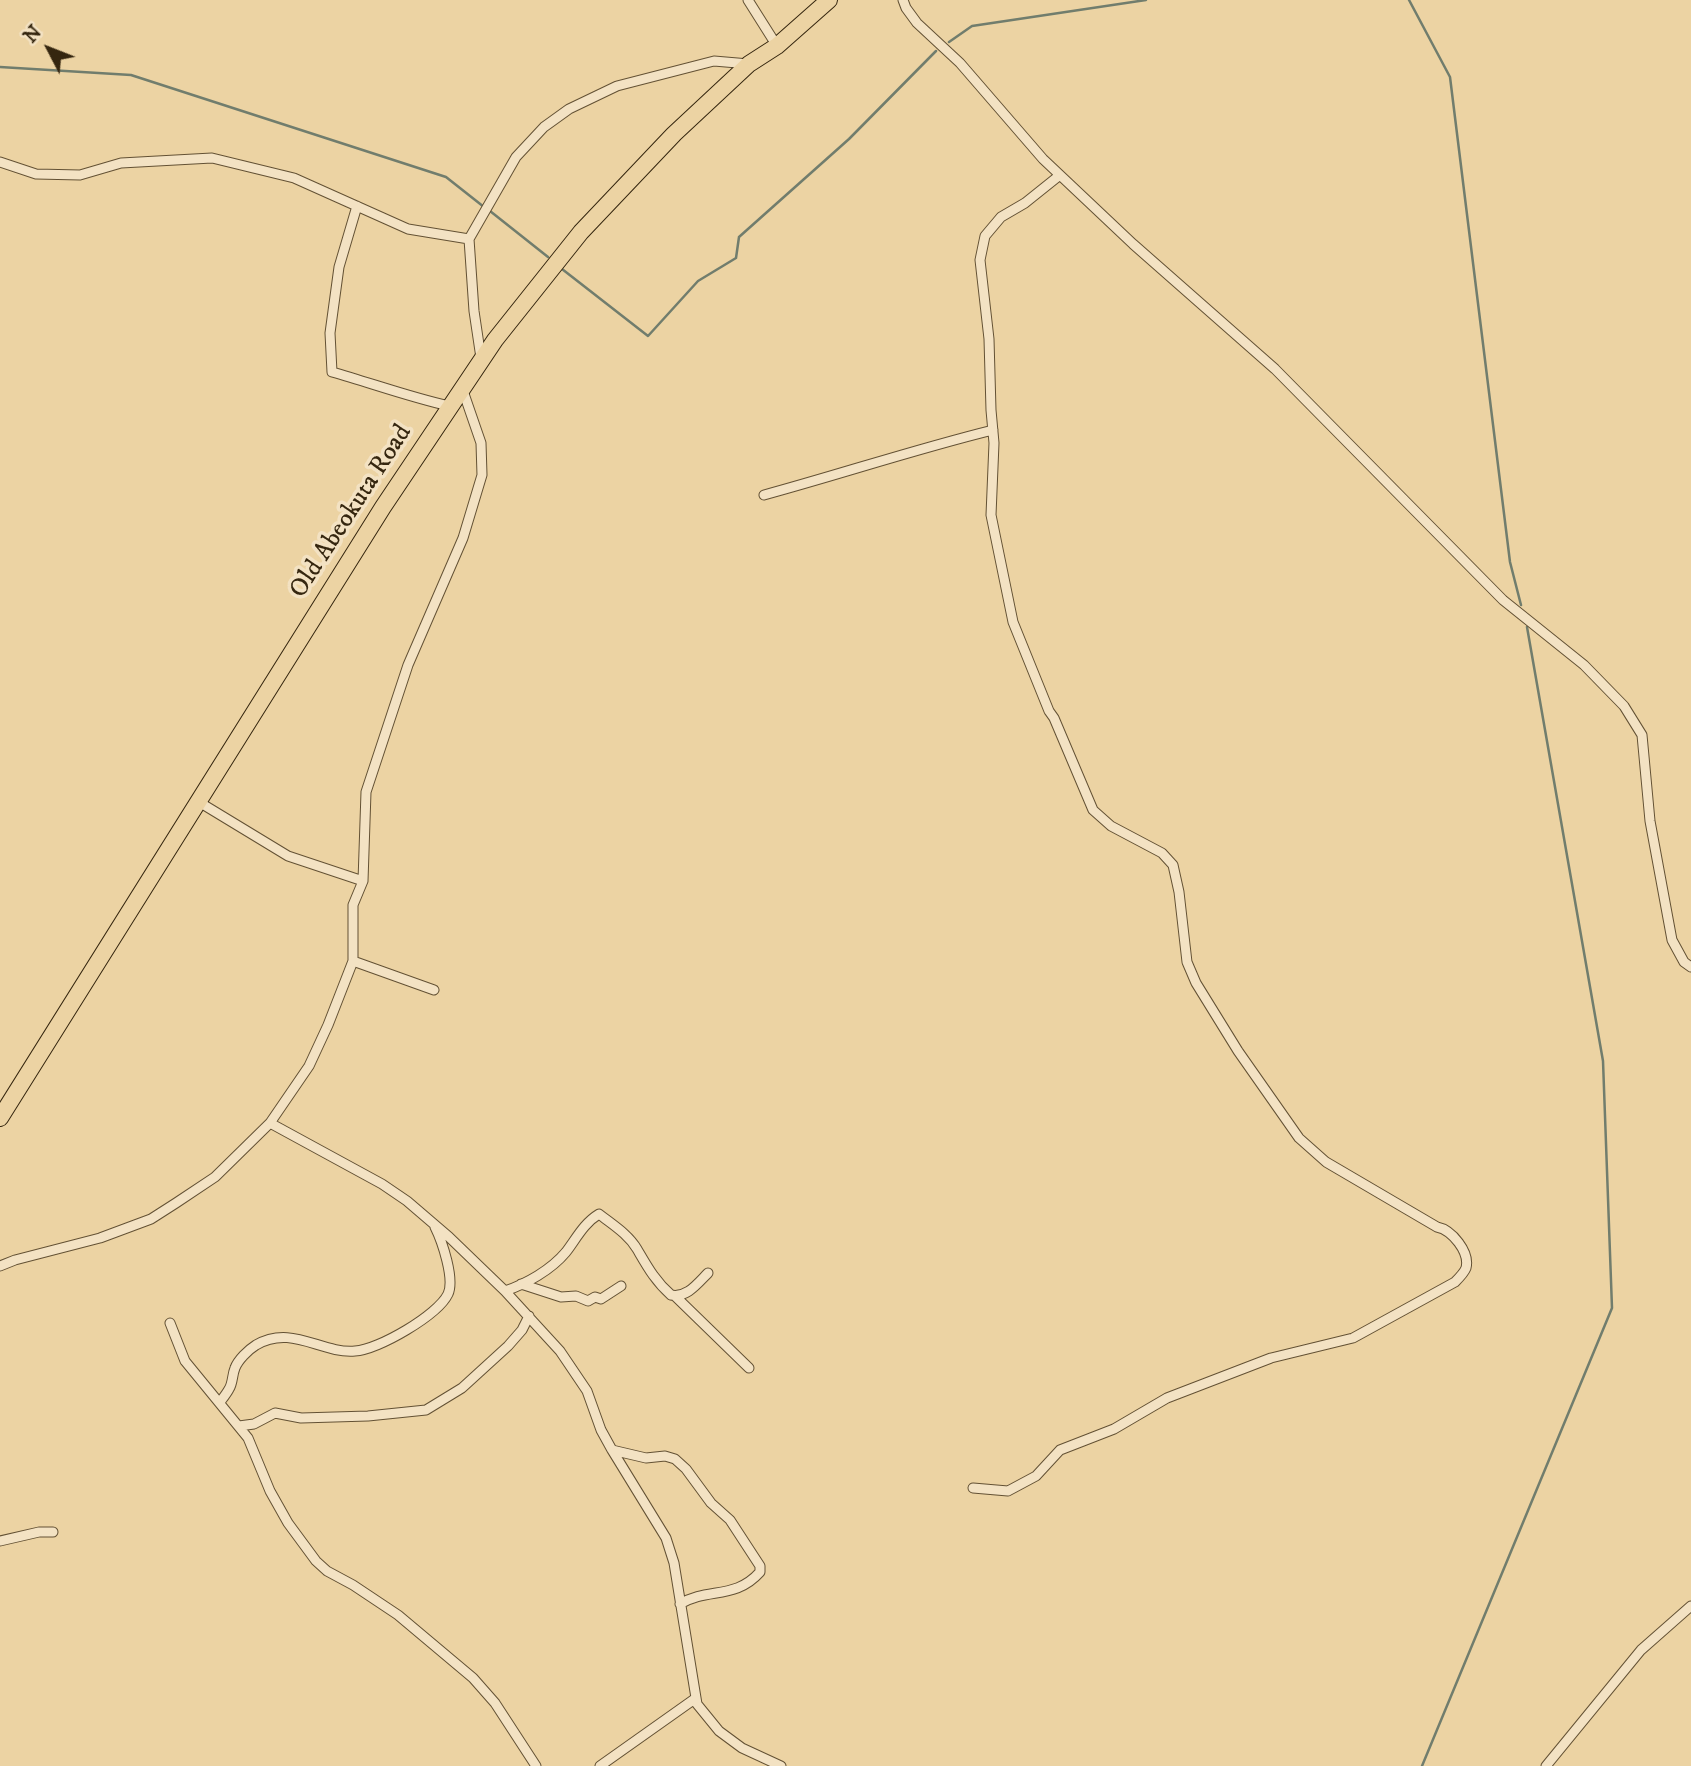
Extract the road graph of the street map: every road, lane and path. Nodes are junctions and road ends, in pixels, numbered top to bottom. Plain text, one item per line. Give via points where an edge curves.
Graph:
1 (748, 0) edge
2 (829, 0) edge
3 (903, 0) edge
4 (777, 46) junction
5 (749, 64) junction
6 (0, 162) edge
7 (1060, 175) junction
8 (357, 206) junction
9 (469, 239) junction
10 (481, 360) junction
11 (462, 388) junction
12 (449, 407) junction
13 (993, 430) junction
14 (764, 495) dead end
15 (198, 802) junction
16 (363, 881) junction
17 (353, 961) junction
18 (1691, 967) edge
19 (434, 990) dead end
20 (0, 1118) edge
21 (270, 1123) junction
22 (432, 1223) junction
23 (0, 1266) edge
24 (708, 1273) dead end
25 (521, 1284) junction
26 (621, 1286) dead end
27 (505, 1291) junction
28 (675, 1296) junction
29 (529, 1316) junction
30 (170, 1323) dead end
31 (748, 1368) dead end
32 (220, 1402) junction
33 (239, 1426) junction
34 (612, 1450) junction
35 (973, 1488) dead end
36 (53, 1532) dead end
37 (0, 1541) edge
38 (680, 1604) junction
39 (1691, 1606) edge
40 (696, 1698) junction
41 (536, 1766) edge
42 (600, 1766) edge
43 (781, 1766) edge
44 (1546, 1766) edge

1 - 4 street
2 - 4 highway, Old Abeokuta Road
3 - 7 street via 917,23 960,63
4 - 5 highway, Old Abeokuta Road
5 - 9 street via 706,63 617,86 569,109 516,157
5 - 10 highway, Old Abeokuta Road via 674,134 581,232
6 - 8 street via 36,174 80,175 121,163 212,158 294,178
7 - 13 street via 1001,217 985,236 980,260
7 - 18 street via 1275,369 1503,600 1584,665 1624,706 1642,735 1650,821 1672,940
8 - 9 street via 408,229
8 - 12 street via 339,267 330,334 332,372
9 - 10 street
10 - 11 highway, Old Abeokuta Road
11 - 12 highway, Old Abeokuta Road
11 - 16 street via 481,443 482,475 463,538 408,665 366,792
12 - 15 highway, Old Abeokuta Road
13 - 14 street
13 - 35 street via 990,515 1013,622 1093,810 1111,826 1162,853 1173,865 1187,962 1196,983 1299,1138 1326,1162 1444,1229 1466,1258 1465,1270 1455,1282 1353,1338 1271,1358 1167,1398 1114,1429 1060,1450 1036,1476 1008,1491
15 - 16 street via 288,856
15 - 20 highway, Old Abeokuta Road
16 - 17 street via 353,905
17 - 19 street
17 - 21 street via 309,1066
21 - 22 street via 382,1184
21 - 23 street via 215,1177 151,1219
22 - 27 street
22 - 32 street via 442,1242 449,1275 449,1293 432,1314 405,1331 355,1351 288,1337 257,1345 239,1360 231,1387
24 - 28 street via 687,1294
25 - 26 street via 588,1301 601,1299
25 - 27 street
25 - 28 street via 559,1259 599,1214 624,1233 662,1287
27 - 29 street
28 - 31 street
29 - 33 street via 508,1346 462,1388 426,1410 301,1419 275,1413
29 - 34 street via 587,1391
30 - 32 street via 185,1362
32 - 33 street
33 - 41 street via 288,1524 316,1561 398,1615 464,1670 495,1703
34 - 38 street via 666,1538
34 - 38 street via 675,1459 736,1528 760,1566 760,1572 737,1589
36 - 37 street
38 - 40 street
39 - 44 street via 1641,1650
40 - 42 street
40 - 43 street via 719,1731

